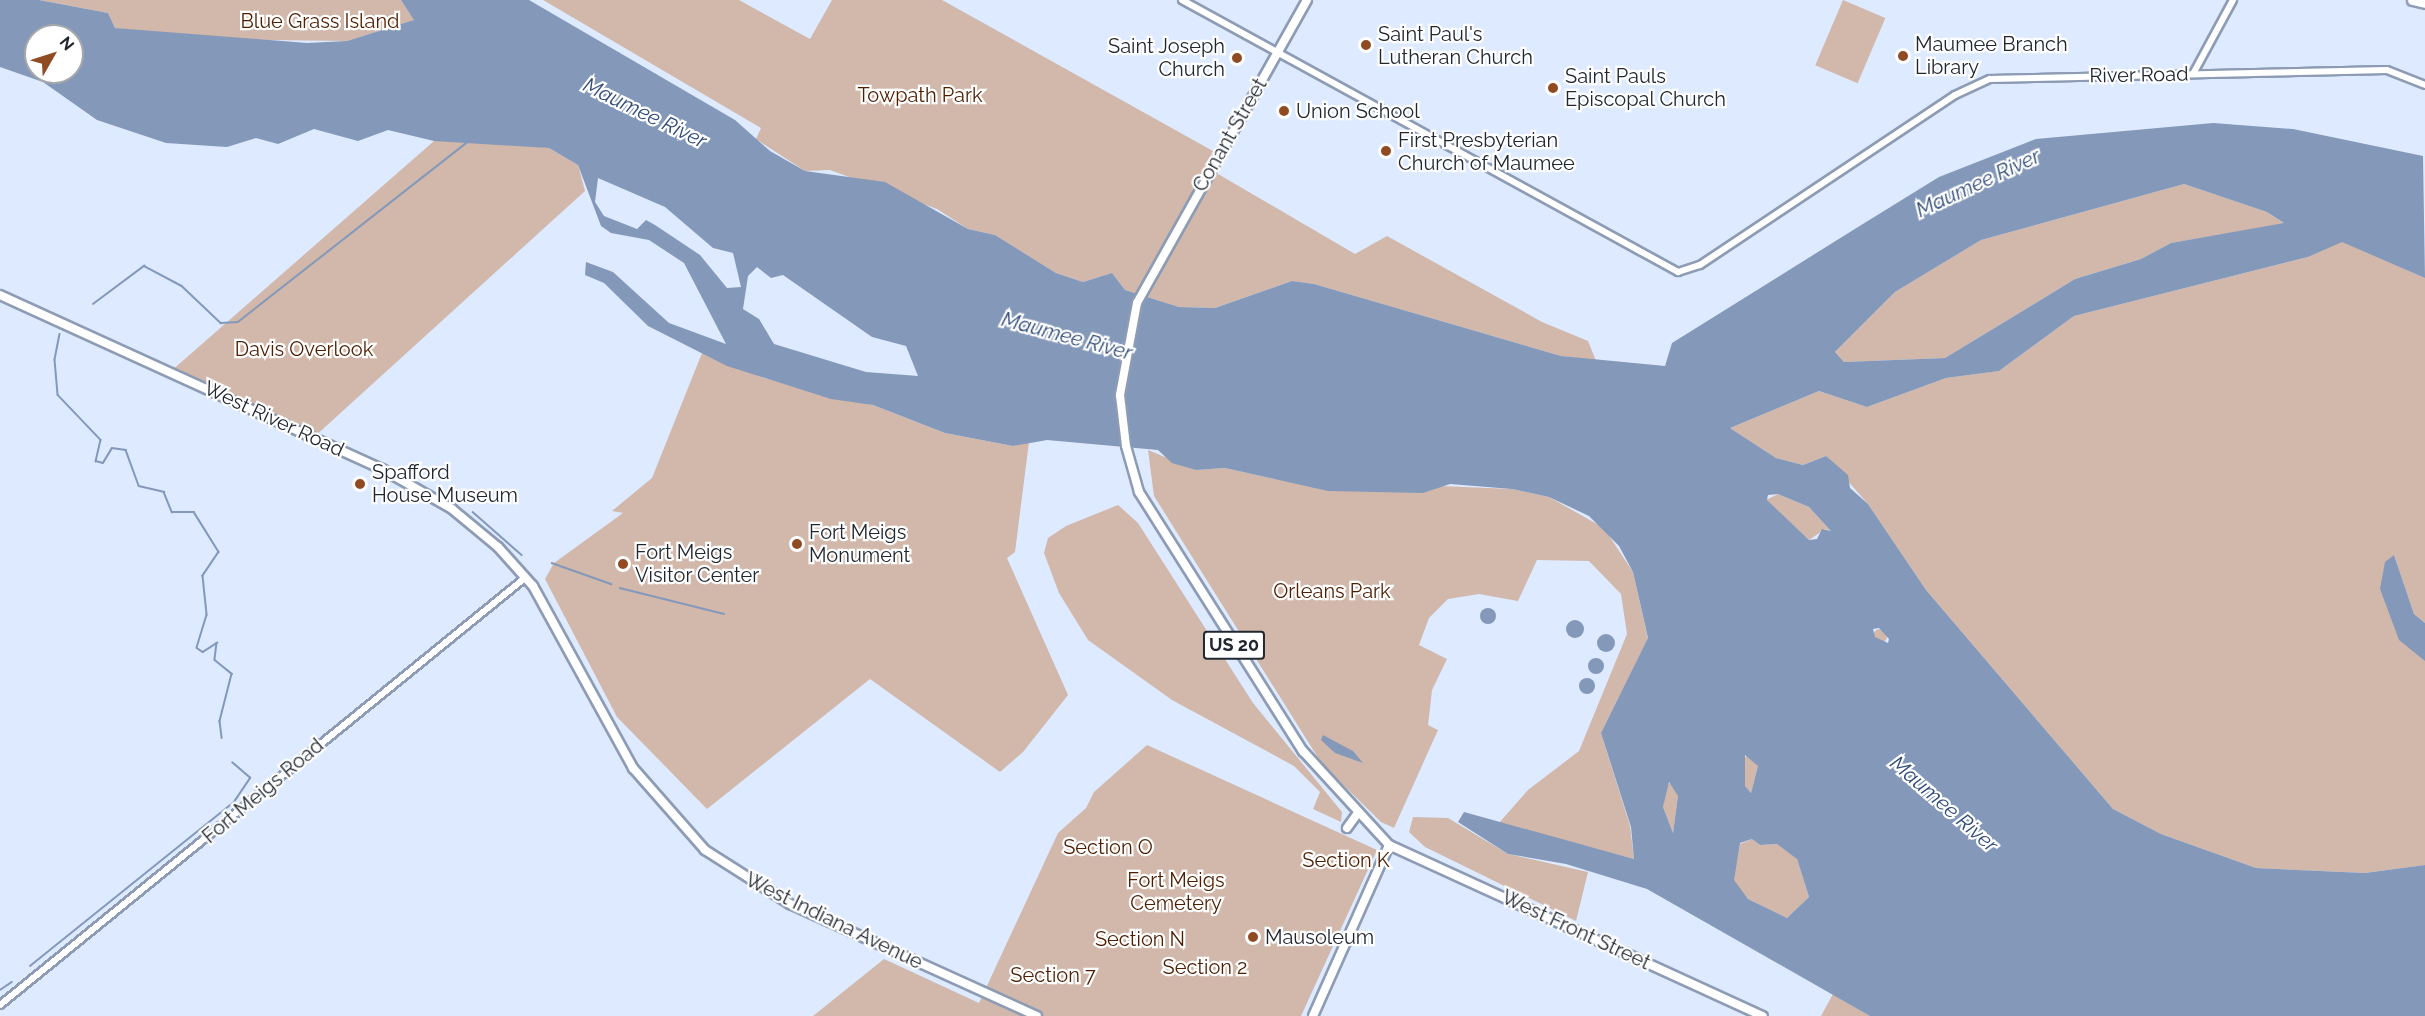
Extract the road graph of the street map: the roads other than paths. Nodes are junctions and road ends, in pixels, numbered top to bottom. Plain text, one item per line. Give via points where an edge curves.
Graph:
1 (1182, 0) edge
2 (1307, 0) edge
3 (2233, 0) edge
4 (2412, 0) edge
5 (2425, 3) edge
6 (1277, 53) junction
7 (2193, 74) junction
8 (2425, 85) edge
9 (0, 295) edge
10 (526, 578) junction
11 (1358, 813) junction
12 (1347, 828) dead end
13 (1389, 845) junction
14 (0, 1005) edge
15 (1038, 1016) edge
16 (1313, 1016) edge
17 (1763, 1016) edge

1 - 6 street
2 - 6 main road, Conant Street / US 20
3 - 7 street
4 - 5 highway
6 - 7 street, River Road via 1669,269 1689,270 1975,85 1997,78
6 - 11 main road, Conant Street / US 20 via 1152,270 1124,350 1121,410 1131,464 1155,522 1288,728
7 - 8 street, River Road via 2387,70
9 - 10 main road, West River Road via 429,494 483,533
10 - 14 street, Fort Meigs Road
10 - 15 main road, West Indiana Avenue via 552,615 633,768 705,850 790,904
11 - 12 main road
11 - 13 main road, US 20
13 - 16 main road
13 - 17 main road, West Front Street / US 20

